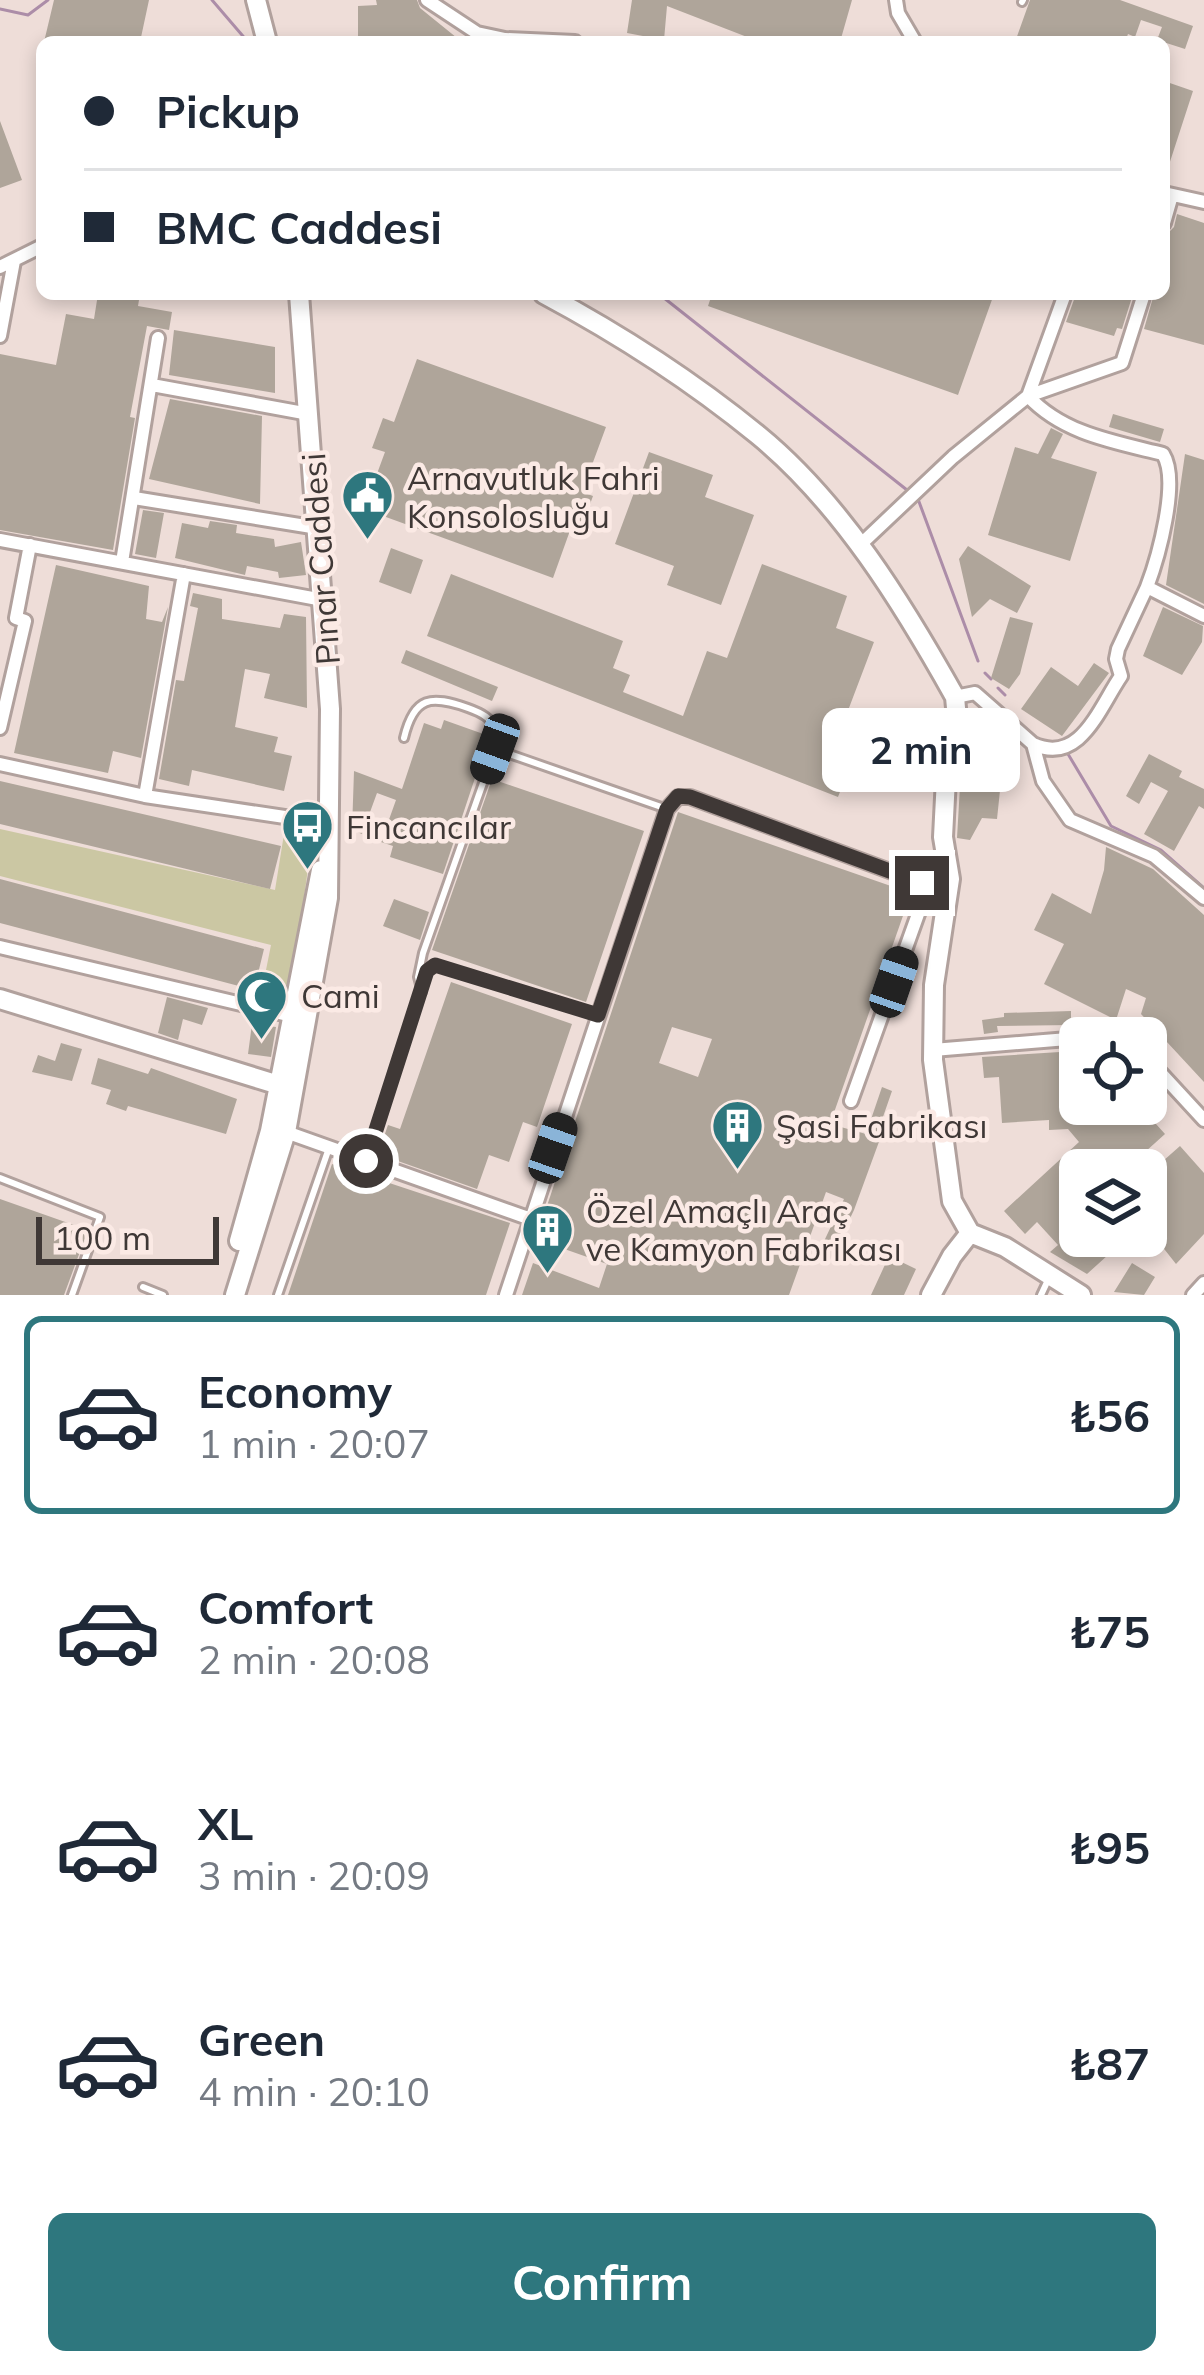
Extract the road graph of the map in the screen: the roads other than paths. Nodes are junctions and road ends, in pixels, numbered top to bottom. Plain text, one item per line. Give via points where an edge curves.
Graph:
1 (256, 0) edge
2 (428, 0) edge
3 (896, 0) edge
4 (265, 36) edge
5 (491, 36) edge
6 (911, 36) edge
7 (1170, 194) edge
8 (1204, 202) edge
9 (36, 249) edge
10 (14, 261) junction
11 (0, 267) edge
12 (300, 300) edge
13 (554, 300) edge
14 (1063, 300) edge
15 (1142, 300) edge
16 (0, 336) edge
17 (158, 338) dead end
18 (152, 385) junction
19 (1028, 396) junction
20 (309, 414) junction
21 (134, 498) junction
22 (318, 528) junction
23 (0, 540) edge
24 (30, 545) junction
25 (860, 545) junction
26 (122, 562) junction
27 (184, 574) junction
28 (1147, 587) junction
29 (325, 600) junction
30 (1204, 616) edge
31 (955, 697) junction
32 (0, 728) edge
33 (404, 738) dead end
34 (1033, 744) junction
35 (495, 749) junction
36 (0, 764) edge
37 (145, 796) junction
38 (667, 809) junction
39 (332, 824) junction
40 (1204, 898) edge
41 (0, 946) edge
42 (422, 992) junction
43 (0, 999) edge
44 (598, 1015) junction
45 (292, 1016) junction
46 (1059, 1041) edge
47 (933, 1050) junction
48 (1167, 1080) edge
49 (279, 1085) junction
50 (851, 1101) dead end
51 (1204, 1120) edge
52 (286, 1132) junction
53 (329, 1148) junction
54 (366, 1161) junction
55 (0, 1178) edge
56 (528, 1218) junction
57 (970, 1233) junction
58 (1204, 1283) edge
59 (1045, 1286) edge
60 (142, 1287) dead end
61 (72, 1295) edge
62 (163, 1295) edge
63 (225, 1295) edge
64 (235, 1295) edge
65 (278, 1295) edge
66 (506, 1295) edge
67 (931, 1295) edge
68 (1081, 1295) edge
69 (1193, 1295) edge

1 - 4 street
2 - 5 street
3 - 6 street
7 - 8 street
9 - 10 street
10 - 11 street
10 - 16 street
12 - 20 street, Pınar Caddesi
13 - 25 street via 760,436
14 - 19 street
15 - 19 street via 1122,363
17 - 18 street
18 - 20 street
18 - 21 street
19 - 25 street
19 - 28 street via 1045,415 1163,454 1170,464 1159,556
20 - 22 street, Pınar Caddesi
21 - 22 street
21 - 26 street
22 - 29 street, Pınar Caddesi
23 - 24 street
24 - 26 street
24 - 32 street via 16,617 25,621
25 - 31 street
26 - 27 street
27 - 29 street
27 - 37 street
28 - 30 street
28 - 34 street via 1118,649 1121,676 1089,727 1062,749
29 - 39 street, Pınar Caddesi
31 - 34 street via 976,693
31 - 47 street via 943,837 950,879
33 - 35 lane via 413,711 436,699 490,719
34 - 40 street via 1042,781 1070,820 1154,856
35 - 38 lane
35 - 42 lane via 423,953
36 - 37 street
37 - 39 street
38 - 44 street
38 - 50 street via 678,796 690,797 922,883 922,903
39 - 45 street, Pınar Caddesi
39 - 52 street, Pınar Caddesi via 328,898
41 - 45 street
42 - 44 lane via 427,971 442,964
42 - 54 lane
43 - 49 street
44 - 56 street
45 - 49 street, Pınar Caddesi
46 - 47 street
47 - 57 street via 952,1202
48 - 51 street
49 - 63 street, Pınar Caddesi
52 - 53 street
52 - 64 street, Pınar Caddesi
53 - 54 street
53 - 65 lane
54 - 56 street
55 - 61 lane via 100,1217
56 - 66 street
57 - 59 street via 1005,1246
57 - 67 street
58 - 69 street
59 - 68 street
60 - 62 lane

